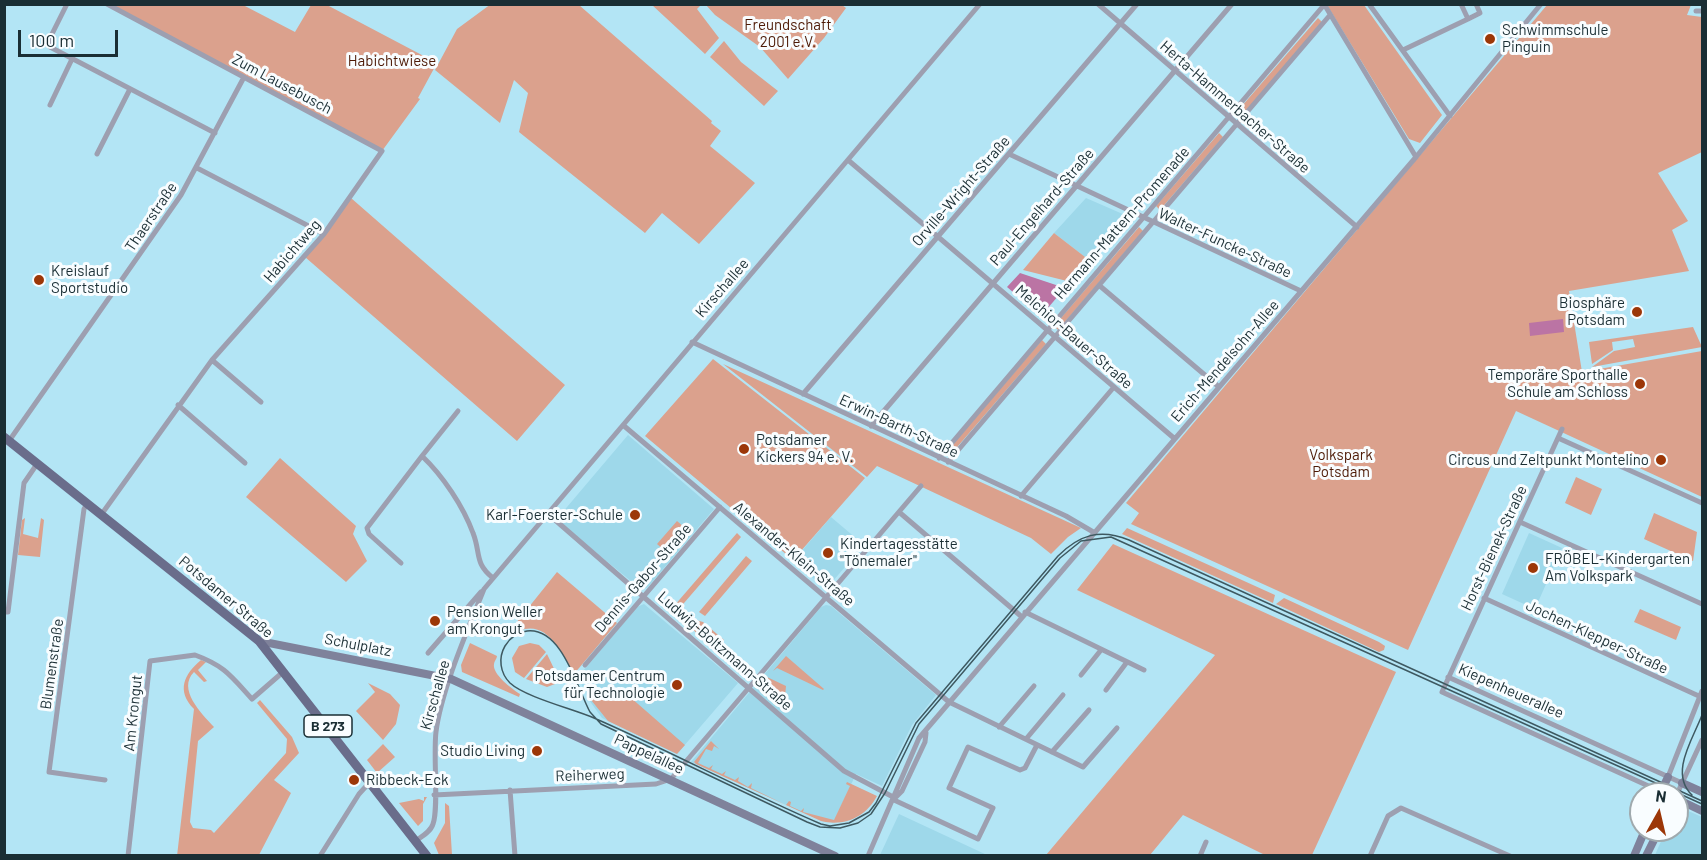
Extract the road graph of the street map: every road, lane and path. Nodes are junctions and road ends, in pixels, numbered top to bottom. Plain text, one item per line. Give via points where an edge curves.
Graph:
1 (67, 4) edge
2 (107, 4) edge
3 (980, 4) edge
4 (1098, 4) edge
5 (1137, 4) edge
6 (1232, 4) edge
7 (1332, 4) edge
8 (1369, 4) edge
9 (1461, 4) edge
10 (1476, 4) edge
11 (1541, 4) edge
12 (1324, 5) edge
13 (1329, 13) junction
14 (1468, 19) junction
15 (1121, 24) junction
16 (1403, 50) junction
17 (72, 59) junction
18 (1174, 71) junction
19 (243, 79) junction
20 (130, 90) junction
21 (50, 105) dead end
22 (1450, 116) junction
23 (1230, 117) junction
24 (1238, 124) junction
25 (215, 133) junction
26 (382, 151) joint
27 (97, 154) dead end
28 (1009, 154) junction
29 (1416, 158) junction
30 (848, 160) junction
31 (197, 168) junction
32 (1076, 187) junction
33 (1143, 218) junction
34 (1154, 223) junction
35 (1357, 227) junction
36 (324, 234) junction
37 (938, 237) junction
38 (993, 283) junction
39 (1100, 286) junction
40 (1301, 291) junction
41 (1047, 330) junction
42 (1056, 338) junction
43 (692, 342) junction
44 (212, 360) junction
45 (1114, 387) junction
46 (1220, 387) junction
47 (803, 394) junction
48 (261, 402) dead end
49 (178, 405) junction
50 (458, 411) dead end
51 (623, 425) junction
52 (871, 426) junction
53 (1562, 429) dead end
54 (1558, 438) junction
55 (7, 439) edge
56 (1175, 439) junction
57 (422, 456) junction
58 (939, 458) junction
59 (245, 462) dead end
60 (948, 462) junction
61 (38, 464) junction
62 (921, 486) dead end
63 (1021, 496) junction
64 (1702, 503) edge
65 (87, 504) junction
66 (720, 507) junction
67 (898, 512) junction
68 (547, 513) junction
69 (101, 515) junction
70 (1520, 522) junction
71 (1095, 533) junction
72 (401, 563) dead end
73 (493, 578) junction
74 (484, 589) junction
75 (643, 596) junction
76 (826, 597) junction
77 (1484, 598) junction
78 (1702, 604) edge
79 (4, 612) edge
80 (1023, 615) junction
81 (259, 641) junction
82 (1101, 650) junction
83 (428, 653) dead end
84 (1127, 662) junction
85 (585, 665) dead end
86 (1144, 670) dead end
87 (283, 672) junction
88 (1081, 675) dead end
89 (1448, 677) junction
90 (451, 679) junction
91 (1034, 686) dead end
92 (749, 687) junction
93 (1106, 690) dead end
94 (1702, 694) edge
95 (1063, 695) dead end
96 (949, 702) junction
97 (1089, 710) dead end
98 (999, 726) junction
99 (1117, 729) dead end
100 (1026, 740) junction
101 (1702, 740) edge
102 (1037, 745) junction
103 (1052, 752) junction
104 (1668, 777) junction
105 (671, 779) junction
106 (105, 780) dead end
107 (371, 781) junction
108 (1638, 782) edge
109 (1666, 782) edge
110 (1680, 782) edge
111 (1682, 782) edge
112 (510, 790) junction
113 (434, 795) junction
114 (894, 799) junction
115 (417, 840) junction
116 (1206, 842) dead end
117 (128, 855) edge
118 (320, 855) edge
119 (428, 855) edge
120 (515, 855) edge
121 (835, 855) edge
122 (868, 855) edge
123 (1200, 855) edge
124 (1370, 855) edge
125 (1509, 855) edge

1 - 17 street via 49,40 50,47
2 - 19 street, Zum Lausebusch
3 - 30 street, Kirschallee
4 - 15 street, Herta-Hammerbacher-Straße
5 - 15 street, Orville-Wright-Straße
6 - 18 street, Paul-Engelhard-Straße
7 - 13 street, Hermann-Mattern-Promenade
8 - 16 street
9 - 14 street
10 - 14 street via 1480,13
11 - 22 street, Erich-Mendelsohn-Allee
12 - 13 street
12 - 23 street, Hermann-Mattern-Promenade
13 - 24 street, Hermann-Mattern-Promenade
13 - 29 street
14 - 16 street
15 - 18 street, Herta-Hammerbacher-Straße
15 - 28 street, Orville-Wright-Straße
16 - 22 street
17 - 20 street
17 - 21 street
18 - 23 street, Herta-Hammerbacher-Straße
18 - 32 street, Paul-Engelhard-Straße
19 - 25 street, Thaerstraße
19 - 26 street, Zum Lausebusch
20 - 25 street
20 - 27 street
22 - 29 street, Erich-Mendelsohn-Allee
23 - 24 street, Herta-Hammerbacher-Straße
23 - 33 street, Hermann-Mattern-Promenade
24 - 34 street, Hermann-Mattern-Promenade
24 - 35 street, Herta-Hammerbacher-Straße
25 - 31 street, Thaerstraße
26 - 36 street, Habichtweg
28 - 32 street, Walter-Funcke-Straße
28 - 37 street, Orville-Wright-Straße
29 - 35 street, Erich-Mendelsohn-Allee
30 - 37 street, Melchior-Bauer-Straße
30 - 43 street, Kirschallee
31 - 36 street
31 - 55 street, Thaerstraße via 182,195
32 - 33 street, Walter-Funcke-Straße
32 - 38 street, Paul-Engelhard-Straße
33 - 34 street, Walter-Funcke-Straße
33 - 41 street, Hermann-Mattern-Promenade
34 - 39 street, Hermann-Mattern-Promenade
34 - 40 street, Walter-Funcke-Straße
35 - 40 street, Erich-Mendelsohn-Allee
36 - 44 street, Habichtweg
37 - 38 street, Melchior-Bauer-Straße
37 - 47 street, Orville-Wright-Straße
38 - 41 street, Melchior-Bauer-Straße
38 - 52 street, Paul-Engelhard-Straße
39 - 42 street, Hermann-Mattern-Promenade
39 - 46 street
40 - 46 street, Erich-Mendelsohn-Allee
41 - 42 street, Melchior-Bauer-Straße
41 - 58 street, Hermann-Mattern-Promenade
42 - 45 street, Melchior-Bauer-Straße
42 - 60 street, Hermann-Mattern-Promenade
43 - 47 street, Erwin-Barth-Straße
43 - 51 street, Kirschallee
44 - 48 street
44 - 49 street, Habichtweg
45 - 56 street, Melchior-Bauer-Straße
45 - 63 street
46 - 56 street, Erich-Mendelsohn-Allee
47 - 52 street, Erwin-Barth-Straße
49 - 59 street
49 - 69 street, Habichtweg
50 - 57 street
51 - 66 street, Alexander-Klein-Straße
51 - 68 street, Kirschallee
52 - 58 street, Erwin-Barth-Straße
53 - 54 street, Horst-Bienek-Straße
54 - 64 street
54 - 70 street, Horst-Bienek-Straße
55 - 61 main road, Potsdamer Straße / B 273
56 - 71 street, Erich-Mendelsohn-Allee
57 - 72 street via 367,528
57 - 73 street via 439,472 473,534 481,568
58 - 60 street, Erwin-Barth-Straße
60 - 63 street, Erwin-Barth-Straße
61 - 65 main road, Potsdamer Straße / B 273
61 - 79 street via 24,483 8,612
62 - 67 street
63 - 71 street, Erwin-Barth-Straße
65 - 69 main road, Potsdamer Straße / B 273
65 - 106 street, Blumenstraße via 49,772
66 - 75 street, Dennis-Gabor-Straße
66 - 76 street, Alexander-Klein-Straße
67 - 76 street
67 - 80 street
68 - 73 street, Kirschallee
68 - 75 street, Ludwig-Boltzmann-Straße
69 - 81 main road, Potsdamer Straße / B 273
70 - 77 street, Horst-Bienek-Straße
70 - 78 street
71 - 80 street, Erich-Mendelsohn-Allee
73 - 74 street, Kirschallee
74 - 83 street, Kirschallee
74 - 90 street, Kirschallee
75 - 85 street, Dennis-Gabor-Straße
75 - 92 street, Ludwig-Boltzmann-Straße
76 - 92 street
76 - 96 street, Alexander-Klein-Straße
77 - 89 street, Horst-Bienek-Straße
77 - 94 street, Jochen-Klepper-Straße
80 - 82 street
80 - 96 street, Erich-Mendelsohn-Allee
81 - 87 main road, Potsdamer Straße / B 273
81 - 90 street, Schulplatz
82 - 84 street
82 - 88 street
84 - 86 street
84 - 93 street
87 - 107 main road, Potsdamer Straße / B 273
87 - 117 street, Am Krongut via 252,699 221,665 195,655 150,661
89 - 104 street, Kiepenheuerallee
89 - 108 street, Kiepenheuerallee via 1442,692
90 - 105 street, Pappelallee
90 - 113 street, Kirschallee via 436,731
91 - 98 street
92 - 105 street
92 - 114 street, Ludwig-Boltzmann-Straße via 847,774
94 - 104 street
95 - 100 street
96 - 98 street, Alexander-Klein-Straße
96 - 114 street, Erich-Mendelsohn-Allee via 919,738
97 - 103 street
98 - 100 street, Alexander-Klein-Straße
99 - 103 street, Alexander-Klein-Straße via 1083,767
100 - 102 street, Alexander-Klein-Straße
101 - 111 street
102 - 103 street, Alexander-Klein-Straße
102 - 114 street, Ludwig-Boltzmann-Straße via 1025,768 1020,770 968,747 949,788 993,808 978,840
104 - 109 street
104 - 110 street, Kiepenheuerallee
105 - 112 street, Reiherweg via 656,784
105 - 121 street, Pappelallee
107 - 115 main road, Potsdamer Straße / B 273
107 - 118 street
112 - 113 street, Reiherweg
112 - 120 street
113 - 115 street, Kirschallee via 434,824
114 - 122 street, Erich-Mendelsohn-Allee
115 - 119 main road, B 273
116 - 123 street
124 - 125 street via 1388,816 1395,810 1407,809

